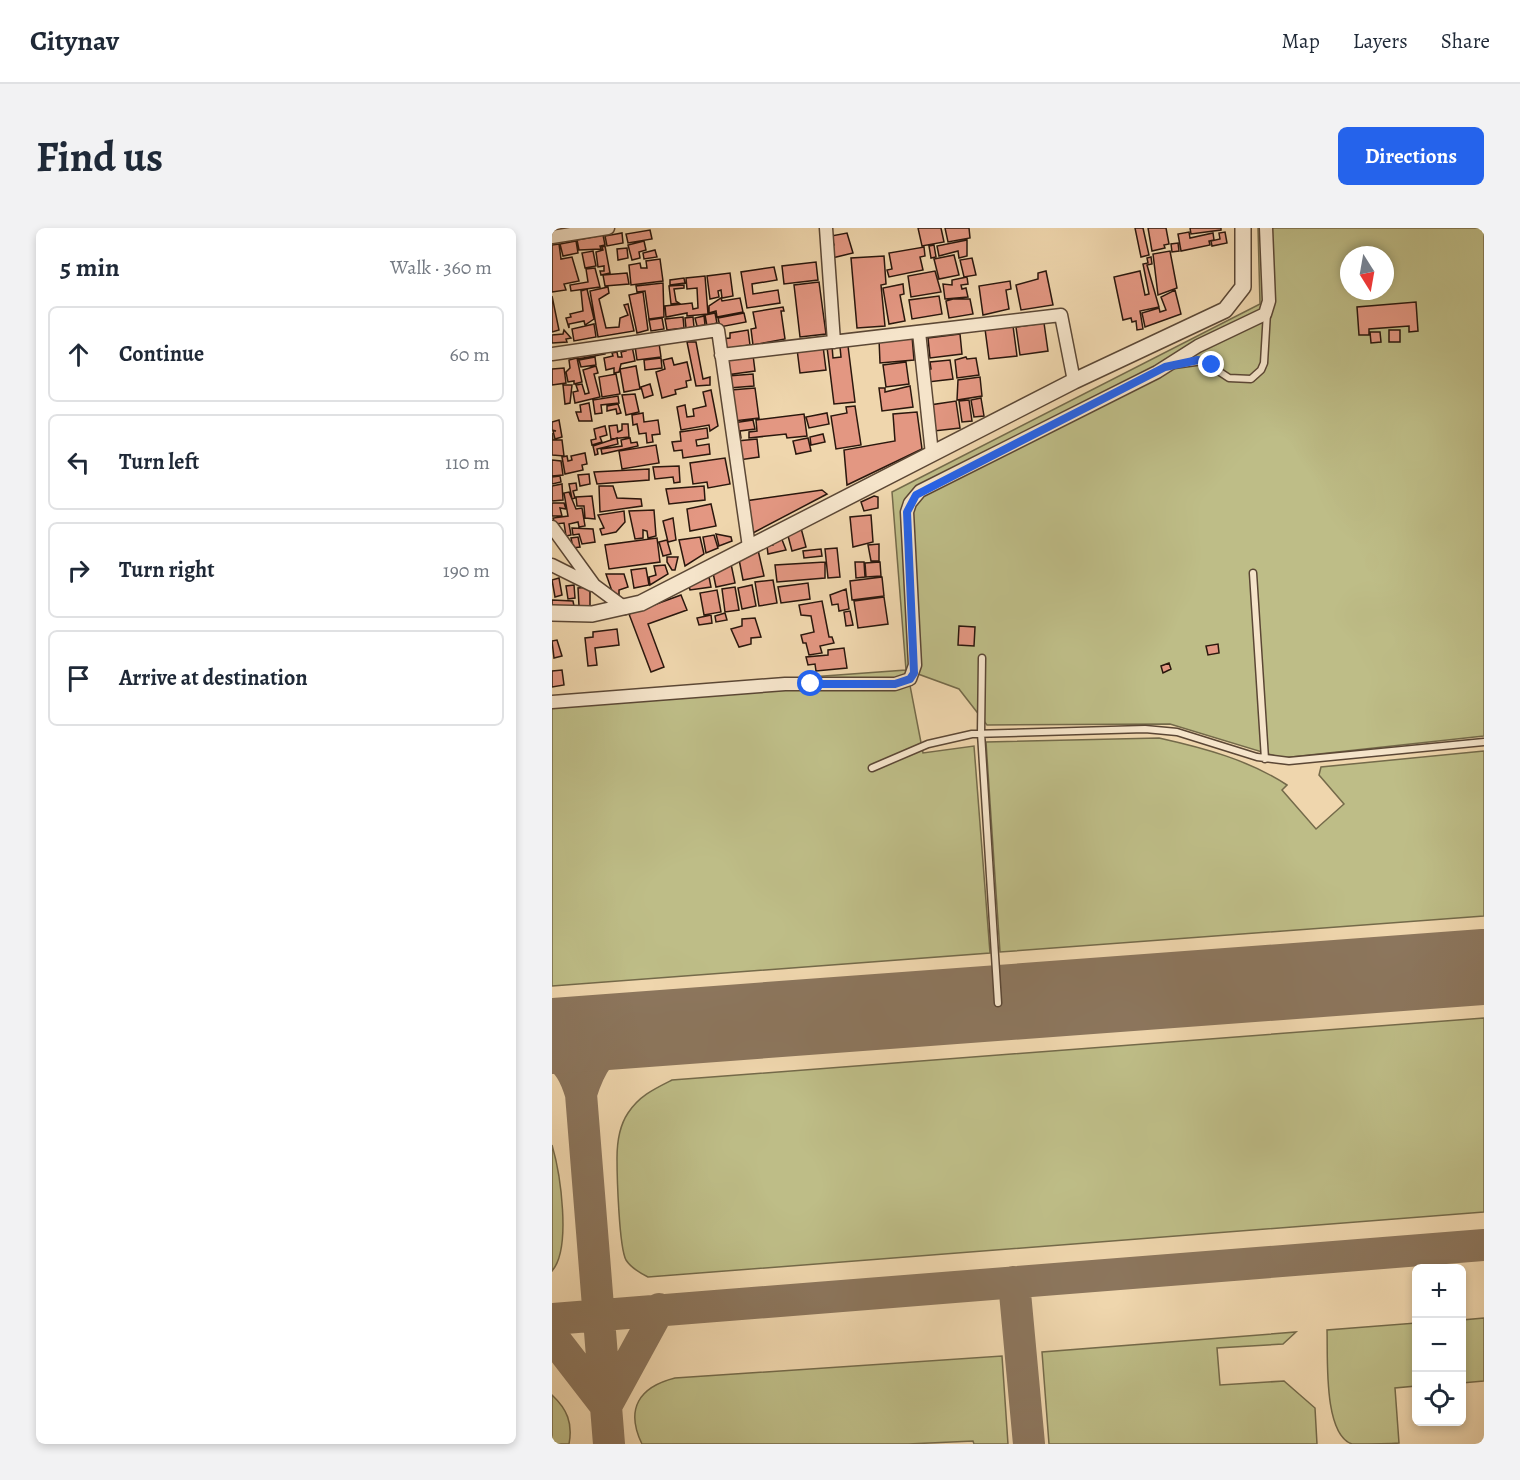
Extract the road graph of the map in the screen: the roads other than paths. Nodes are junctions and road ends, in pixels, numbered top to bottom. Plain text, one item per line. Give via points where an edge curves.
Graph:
1 (608, 228) edge
2 (826, 228) edge
3 (1243, 228) edge
4 (1266, 228) edge
5 (570, 231) edge
6 (552, 237) edge
7 (1267, 310) junction
8 (919, 332) junction
9 (834, 342) junction
10 (552, 354) edge
11 (721, 355) junction
12 (1165, 367) junction
13 (1074, 381) junction
14 (932, 454) junction
15 (552, 527) edge
16 (749, 548) junction
17 (552, 565) edge
18 (1253, 573) dead end
19 (594, 585) junction
20 (624, 608) junction
21 (552, 613) edge
22 (982, 658) dead end
23 (552, 702) edge
24 (981, 733) junction
25 (1484, 742) edge
26 (1265, 759) junction
27 (872, 768) dead end
28 (998, 1003) dead end

1 - 5 street
2 - 9 street
3 - 13 street via 1243,287 1225,310
4 - 7 street
5 - 6 street
7 - 12 street
7 - 12 lane via 1264,363 1251,379 1229,378 1203,361
8 - 9 street
8 - 13 street via 1061,315
8 - 14 street
9 - 11 street
10 - 11 street via 718,330
11 - 16 street
12 - 23 street via 913,498 907,524 915,665 910,679 903,683 785,684
13 - 14 street
14 - 16 street
15 - 19 street
16 - 20 street
17 - 19 street
18 - 26 lane
19 - 20 street
20 - 21 street via 592,614
22 - 24 lane
24 - 26 lane via 1167,730
24 - 27 lane via 928,744
24 - 28 lane
25 - 26 lane via 1301,761

